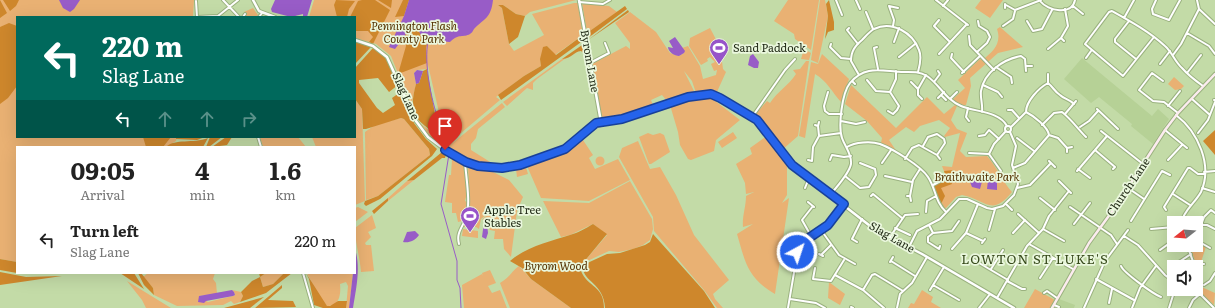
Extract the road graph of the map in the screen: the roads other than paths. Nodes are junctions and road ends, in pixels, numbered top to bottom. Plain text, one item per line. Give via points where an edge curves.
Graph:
1 (223, 0) edge
2 (238, 0) edge
3 (253, 0) edge
4 (610, 0) edge
5 (836, 0) edge
6 (856, 0) edge
7 (936, 0) edge
8 (948, 0) edge
9 (1026, 0) edge
10 (1075, 0) edge
11 (1130, 0) edge
12 (1156, 0) edge
13 (1180, 0) edge
14 (1197, 0) edge
15 (196, 1) edge
16 (579, 1) edge
17 (1040, 1) edge
18 (1134, 1) edge
19 (1028, 4) junction
20 (943, 6) junction
21 (1005, 6) dead end
22 (1073, 6) junction
23 (229, 7) junction
24 (898, 8) dead end
25 (860, 9) dead end
26 (1065, 9) junction
27 (1199, 9) junction
28 (1015, 10) junction
29 (1052, 10) junction
30 (866, 12) dead end
31 (1082, 12) dead end
32 (262, 13) junction
33 (842, 15) dead end
34 (197, 16) edge
35 (218, 16) edge
36 (237, 16) edge
37 (260, 16) edge
38 (272, 16) edge
39 (1124, 18) junction
40 (940, 20) dead end
41 (1027, 21) dead end
42 (1129, 21) junction
43 (975, 23) dead end
44 (1004, 24) dead end
45 (1215, 24) edge
46 (893, 26) junction
47 (899, 28) junction
48 (873, 29) junction
49 (847, 30) dead end
50 (1033, 31) junction
51 (1031, 33) dead end
52 (1187, 33) junction
53 (969, 36) dead end
54 (1154, 37) junction
55 (1061, 38) junction
56 (356, 40) edge
57 (969, 40) junction
58 (965, 41) dead end
59 (1064, 41) dead end
60 (894, 42) dead end
61 (950, 42) junction
62 (605, 43) dead end
63 (858, 44) junction
64 (915, 44) junction
65 (829, 46) dead end
66 (874, 47) dead end
67 (1048, 49) dead end
68 (1091, 51) junction
69 (1170, 51) junction
70 (977, 52) junction
71 (939, 54) dead end
72 (952, 54) dead end
73 (1215, 54) edge
74 (1200, 55) dead end
75 (980, 56) junction
76 (1172, 56) junction
77 (899, 57) dead end
78 (1086, 58) dead end
79 (795, 59) dead end
80 (851, 59) junction
81 (1136, 59) junction
82 (590, 63) junction
83 (1160, 64) dead end
84 (1026, 66) junction
85 (1032, 66) dead end
86 (996, 68) junction
87 (878, 69) junction
88 (994, 70) junction
89 (896, 71) junction
90 (938, 71) dead end
91 (1026, 71) dead end
92 (918, 72) junction
93 (1187, 73) junction
94 (1215, 74) edge
95 (859, 75) junction
96 (926, 75) junction
97 (1049, 76) dead end
98 (1015, 79) dead end
99 (852, 81) junction
100 (869, 81) dead end
101 (1163, 81) dead end
102 (911, 82) dead end
103 (934, 82) junction
104 (1048, 83) junction
105 (855, 84) dead end
106 (983, 85) junction
107 (1203, 86) junction
108 (918, 89) junction
109 (828, 91) dead end
110 (1178, 91) dead end
111 (890, 92) junction
112 (944, 92) junction
113 (955, 92) dead end
114 (941, 95) junction
115 (997, 97) dead end
116 (938, 98) dead end
117 (951, 98) junction
118 (1192, 98) junction
119 (922, 99) dead end
120 (946, 100) dead end
121 (1215, 101) edge
122 (1076, 102) dead end
123 (1074, 104) junction
124 (1168, 106) junction
125 (968, 108) junction
126 (1009, 108) dead end
127 (888, 111) dead end
128 (982, 112) junction
129 (1026, 112) junction
130 (842, 114) junction
131 (1064, 114) junction
132 (1177, 114) junction
133 (1210, 115) junction
134 (752, 117) junction
135 (1019, 118) junction
136 (966, 119) junction
137 (962, 120) dead end
138 (841, 121) junction
139 (969, 121) dead end
140 (601, 122) junction
141 (863, 122) dead end
142 (817, 124) dead end
143 (1118, 124) dead end
144 (1042, 125) junction
145 (1007, 126) junction
146 (1011, 127) junction
147 (1079, 127) junction
148 (1101, 130) dead end
149 (1165, 130) junction
150 (1008, 131) junction
151 (1198, 133) dead end
152 (840, 134) junction
153 (1049, 135) junction
154 (819, 136) junction
155 (979, 136) dead end
156 (1107, 136) junction
157 (1086, 137) dead end
158 (1017, 138) dead end
159 (999, 139) junction
160 (1183, 145) junction
161 (923, 146) junction
162 (846, 147) junction
163 (1072, 147) dead end
164 (1067, 148) junction
165 (1187, 148) dead end
166 (891, 150) junction
167 (1095, 150) junction
168 (1034, 151) junction
169 (1067, 152) dead end
170 (969, 153) dead end
171 (989, 154) junction
172 (938, 155) junction
173 (850, 156) junction
174 (906, 159) junction
175 (940, 159) dead end
176 (808, 160) dead end
177 (830, 160) dead end
178 (1168, 160) dead end
179 (1049, 161) dead end
180 (466, 162) junction
181 (882, 163) dead end
182 (1051, 163) junction
183 (1143, 164) junction
184 (1187, 165) dead end
185 (1055, 167) dead end
186 (862, 168) dead end
187 (1013, 168) junction
188 (1188, 168) junction
189 (920, 169) junction
190 (1114, 169) dead end
191 (1001, 171) dead end
192 (1215, 171) edge
193 (1204, 173) junction
194 (886, 175) dead end
195 (1170, 175) dead end
196 (845, 176) junction
197 (809, 178) junction
198 (946, 178) dead end
199 (1090, 178) dead end
200 (1059, 181) dead end
201 (912, 182) junction
202 (933, 184) junction
203 (804, 188) dead end
204 (1018, 188) junction
205 (1128, 188) junction
206 (1202, 188) junction
207 (1215, 192) edge
208 (831, 194) junction
209 (1173, 194) junction
210 (871, 196) dead end
211 (936, 196) junction
212 (1040, 198) dead end
213 (1144, 199) junction
214 (910, 201) dead end
215 (808, 202) dead end
216 (1090, 203) dead end
217 (844, 204) junction
218 (978, 204) junction
219 (1006, 204) junction
220 (1190, 206) junction
221 (1070, 207) dead end
222 (1164, 208) dead end
223 (995, 209) junction
224 (1010, 209) dead end
225 (1055, 210) junction
226 (926, 211) dead end
227 (946, 212) junction
228 (1215, 212) edge
229 (1018, 214) dead end
230 (916, 215) dead end
231 (1081, 216) junction
232 (1185, 216) edge
233 (902, 218) junction
234 (862, 219) junction
235 (1132, 219) dead end
236 (1026, 220) junction
237 (1203, 220) edge
238 (959, 221) dead end
239 (1074, 224) dead end
240 (929, 225) junction
241 (1203, 226) edge
242 (895, 228) junction
243 (1167, 228) edge
244 (1043, 229) junction
245 (1099, 229) junction
246 (1151, 229) dead end
247 (1215, 229) edge
248 (821, 230) junction
249 (989, 230) dead end
250 (1128, 230) dead end
251 (933, 233) junction
252 (966, 233) junction
253 (1039, 233) junction
254 (910, 235) dead end
255 (1012, 235) dead end
256 (811, 236) junction
257 (1124, 236) junction
258 (890, 237) junction
259 (983, 241) dead end
260 (1163, 241) dead end
261 (857, 242) dead end
262 (1065, 242) dead end
263 (459, 244) dead end
264 (1029, 244) junction
265 (1117, 244) junction
266 (1166, 244) joint
267 (831, 245) junction
268 (1203, 246) edge
269 (909, 247) junction
270 (940, 248) dead end
271 (952, 249) dead end
272 (1003, 250) dead end
273 (1160, 250) dead end
274 (1207, 250) dead end
275 (1191, 254) joint
276 (821, 255) dead end
277 (893, 257) dead end
278 (927, 257) junction
279 (1053, 258) junction
280 (844, 260) junction
281 (971, 260) dead end
282 (1179, 260) edge
283 (1193, 260) edge
284 (855, 264) dead end
285 (1156, 266) junction
286 (944, 267) junction
287 (1120, 267) dead end
288 (815, 268) dead end
289 (990, 269) junction
290 (1073, 269) junction
291 (1215, 273) edge
292 (302, 274) edge
293 (836, 275) junction
294 (916, 276) junction
295 (1167, 276) edge
296 (1040, 279) dead end
297 (1096, 279) junction
298 (1007, 280) junction
299 (933, 285) junction
300 (1142, 285) junction
301 (1204, 285) dead end
302 (1113, 288) junction
303 (1024, 289) dead end
304 (863, 290) junction
305 (930, 290) dead end
306 (903, 291) junction
307 (1044, 291) dead end
308 (990, 294) junction
309 (1173, 296) edge
310 (1198, 296) edge
311 (1202, 296) edge
312 (1161, 297) dead end
313 (789, 298) junction
314 (997, 298) junction
315 (1057, 298) junction
316 (959, 300) dead end
317 (1134, 300) junction
318 (1110, 301) dead end
319 (1053, 306) edge
320 (881, 307) edge
321 (1059, 307) edge
322 (313, 308) edge
323 (788, 308) edge
324 (825, 308) edge
325 (884, 308) edge
326 (897, 308) edge
327 (979, 308) edge
328 (1014, 308) edge
329 (1084, 308) edge
330 (1132, 308) edge
331 (1169, 308) edge
332 (1189, 308) edge
333 (1214, 308) edge

1 - 23 street
2 - 23 street
3 - 32 street
4 - 16 street via 603,4
5 - 33 street
6 - 25 street
7 - 20 street
8 - 20 street
9 - 19 street
10 - 22 street
11 - 18 street
12 - 13 street via 1152,9 1153,14 1169,20
14 - 27 street
15 - 34 street
16 - 82 street, Byrom Lane
17 - 19 street
17 - 29 street
18 - 39 street
19 - 28 street
20 - 61 street via 968,25
21 - 28 street
22 - 26 street
22 - 31 street
23 - 35 street
23 - 36 street
24 - 46 street via 889,6 889,12 894,20
26 - 29 street
26 - 55 street via 1068,24
27 - 45 street
27 - 52 street
28 - 44 street via 1014,17
29 - 50 street via 1044,28
30 - 48 street
32 - 37 street
32 - 38 street
39 - 42 street
39 - 68 street via 1110,11 1085,44
40 - 61 street via 934,26
41 - 50 street
42 - 54 street
42 - 81 street via 1115,42
43 - 70 street via 978,22 990,37
46 - 47 street
46 - 48 street
47 - 60 street
47 - 64 street via 905,31
48 - 63 street
49 - 63 street
50 - 51 street
52 - 73 street via 1209,46
52 - 76 street
53 - 57 street
54 - 69 street
54 - 81 street
55 - 59 street
55 - 67 street
56 - 180 street, Slag Lane via 373,46 387,57 419,126 428,137
57 - 58 street
57 - 70 street
61 - 71 street
62 - 82 street via 609,53
63 - 80 street via 853,49
64 - 77 street
64 - 92 street via 920,57
65 - 80 street via 841,58
66 - 87 street
68 - 78 street
68 - 81 street via 1122,76
69 - 76 street
69 - 83 street
70 - 75 street
72 - 75 street via 950,58 963,72
74 - 93 street
75 - 88 street
76 - 93 street
79 - 134 street
80 - 95 street
82 - 140 street, Byrom Lane
84 - 85 street
84 - 86 street via 1021,56 1006,60
84 - 91 street
86 - 88 street
86 - 98 street via 1007,74 1012,81
87 - 89 street
87 - 95 street
88 - 106 street via 986,77
89 - 92 street
89 - 111 street via 896,79
90 - 103 street via 941,73
92 - 96 street
93 - 107 street
94 - 107 main road, Church Lane
95 - 99 street
96 - 103 street
96 - 108 street
97 - 104 street
99 - 105 street
99 - 130 street via 845,95
100 - 111 street via 876,91
101 - 124 street via 1152,73 1139,90 1153,101
102 - 108 street
103 - 112 street
104 - 123 street
104 - 129 street via 1037,90 1027,105
106 - 115 street via 996,90 1001,96
106 - 128 street
107 - 118 main road, Church Lane
108 - 119 street via 918,95
109 - 130 street via 825,111 829,114
110 - 124 street
111 - 127 street via 899,106 890,115
112 - 114 street
112 - 117 street
113 - 117 street
114 - 116 street
114 - 120 street
117 - 125 street via 959,106
118 - 132 main road, Church Lane
118 - 133 street
121 - 133 street
122 - 123 street
123 - 131 street
124 - 132 street
125 - 128 street
125 - 136 street
126 - 135 street
128 - 145 street via 998,118
129 - 135 street
129 - 144 street
130 - 138 street
131 - 144 street via 1056,112
131 - 147 street
132 - 149 main road, Church Lane
132 - 193 street via 1200,144
133 - 151 street
134 - 140 street, Slag Lane via 716,96 704,94 676,100 622,119
134 - 197 street, Slag Lane via 790,163
135 - 146 street
136 - 137 street
136 - 139 street
138 - 141 street via 856,124
138 - 152 street
140 - 180 street, Slag Lane via 596,123 565,149 526,164 490,168
142 - 154 street
143 - 147 street via 1117,128 1097,110 1089,121
144 - 153 street
145 - 146 street
145 - 150 street
146 - 150 street
147 - 157 street
148 - 156 street
149 - 160 street
149 - 183 main road, Church Lane
150 - 159 street
150 - 187 street via 1016,146
152 - 154 street
152 - 162 street
153 - 164 street via 1058,138
153 - 168 street
154 - 176 street via 813,147 812,162
155 - 159 street via 985,135 989,130
156 - 167 street
156 - 183 street
158 - 168 street
159 - 171 street
160 - 165 street
160 - 178 street
161 - 172 street
161 - 172 street via 928,137 937,134 945,141
161 - 174 street via 913,147
162 - 166 street via 873,143
162 - 173 street
163 - 164 street
164 - 169 street
166 - 174 street
166 - 181 street
167 - 190 street via 1115,167
167 - 199 street via 1078,170
168 - 187 street via 1025,163
170 - 171 street
171 - 191 street
172 - 175 street
173 - 177 street via 832,154
173 - 196 street via 851,165
174 - 189 street
179 - 182 street
180 - 263 street via 468,208 457,238
182 - 185 street
182 - 204 street via 1030,185
183 - 205 main road, Church Lane
184 - 188 street
186 - 196 street via 861,163 873,167 876,171 868,188 860,188
187 - 204 street
188 - 193 street via 1198,174
188 - 209 street
189 - 201 street
189 - 202 street
192 - 193 street
193 - 206 street
194 - 201 street
195 - 213 street via 1162,171
196 - 208 street
197 - 203 street
197 - 208 street, Slag Lane
198 - 202 street
200 - 225 street via 1070,192 1062,198
201 - 214 street
202 - 211 street
204 - 219 street
205 - 213 street
205 - 245 main road, Church Lane
206 - 207 street
206 - 220 street
208 - 217 street, Slag Lane
209 - 220 street
209 - 222 street
210 - 233 street via 873,194
211 - 226 street via 927,200
211 - 227 street via 939,205
212 - 225 street
213 - 235 street
215 - 256 street via 814,207 802,220
216 - 231 street
217 - 234 street, Slag Lane
217 - 248 street via 830,223
218 - 223 street
218 - 227 street via 960,198
218 - 252 street
219 - 223 street
219 - 224 street
220 - 232 street
221 - 231 street
223 - 249 street
225 - 244 street via 1047,218
227 - 240 street
228 - 237 street via 1211,210
229 - 236 street
230 - 233 street via 906,214
231 - 239 street
231 - 245 street
233 - 242 street
234 - 258 street, Slag Lane
234 - 261 street via 852,238
236 - 253 street
236 - 255 street
238 - 251 street via 952,231
240 - 251 street
240 - 269 street via 917,231
241 - 247 street
242 - 254 street
242 - 258 street
243 - 246 street
244 - 253 street
244 - 262 street
245 - 265 street via 1111,236
245 - 290 main road, Church Lane
248 - 256 street
248 - 267 street
250 - 257 street
251 - 270 street via 928,237 928,242
252 - 259 street
252 - 271 street
253 - 264 street
256 - 313 street via 797,250
257 - 265 street
257 - 285 street via 1138,245
258 - 269 street, Slag Lane
260 - 266 street
264 - 279 street
264 - 298 street
265 - 297 street
266 - 273 street
267 - 276 street
267 - 280 street
268 - 274 street via 1209,247
269 - 278 street, Slag Lane
272 - 289 street
275 - 282 street
275 - 283 street
277 - 294 street via 890,261
278 - 286 street, Slag Lane
278 - 294 street
279 - 290 street
279 - 296 street
280 - 284 street
280 - 293 street
281 - 289 street
285 - 295 street
285 - 300 street
286 - 299 street
286 - 308 street, Slag Lane
287 - 300 street
288 - 293 street via 813,279 830,281
289 - 298 street
290 - 315 main road, Church Lane
291 - 301 street
292 - 322 street
293 - 304 street
294 - 306 street
297 - 302 street
297 - 329 street
298 - 303 street
298 - 314 street
299 - 305 street
299 - 316 street
300 - 312 street
300 - 317 street
302 - 317 street
302 - 318 street
304 - 306 street via 875,274
304 - 320 street
306 - 326 street
307 - 315 street
308 - 314 street, Slag Lane
308 - 327 street
309 - 331 street
310 - 332 street
311 - 333 street
313 - 323 street
313 - 324 street via 813,302
314 - 328 street, Slag Lane
315 - 319 main road, Church Lane
317 - 330 street
319 - 321 street
320 - 325 street

